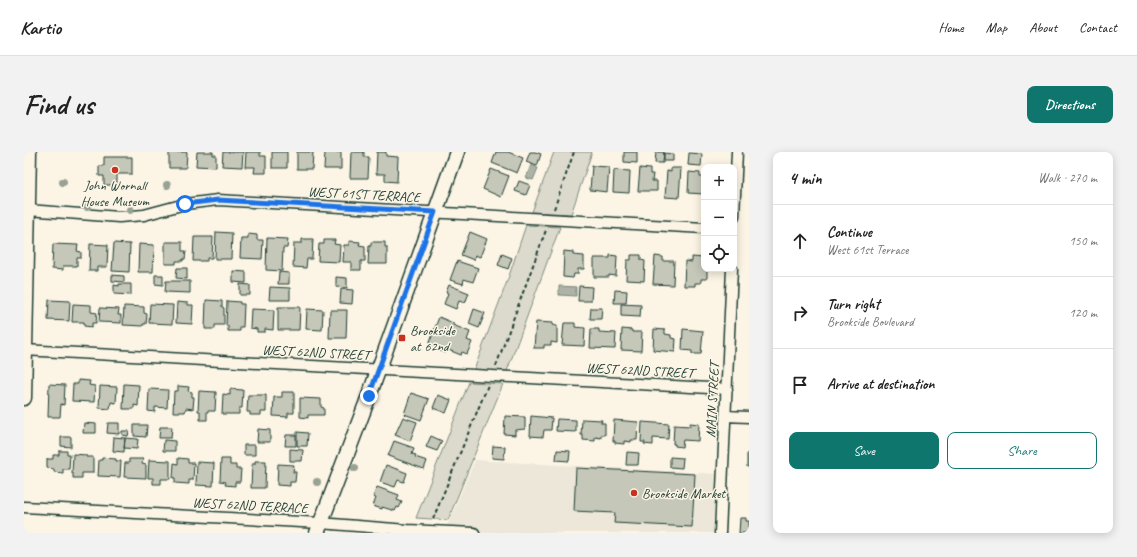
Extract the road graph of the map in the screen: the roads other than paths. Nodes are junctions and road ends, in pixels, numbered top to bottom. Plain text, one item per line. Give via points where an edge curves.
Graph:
1 (29, 152) edge
2 (457, 152) edge
3 (737, 152) edge
4 (735, 200) edge
5 (26, 211) edge
6 (435, 212) junction
7 (701, 228) edge
8 (732, 272) edge
9 (24, 350) edge
10 (379, 370) junction
11 (727, 389) junction
12 (24, 398) edge
13 (725, 416) junction
14 (749, 417) edge
15 (24, 507) edge
16 (318, 528) edge
17 (460, 533) edge
18 (474, 533) edge
19 (720, 533) edge

1 - 5 main road
2 - 6 main road
3 - 4 street
5 - 6 street, WEST 61ST TERRACE via 119,217 144,215 185,204 218,200
5 - 9 main road
6 - 7 street, WEST 61ST TERRACE
6 - 10 main road
8 - 11 street, MAIN STREET
9 - 10 street, WEST 62ND STREET
9 - 12 main road
10 - 11 street, WEST 62ND STREET
10 - 16 main road
11 - 13 street, MAIN STREET
13 - 14 street
13 - 19 street, MAIN STREET
15 - 16 street, WEST 62ND TERRACE
16 - 17 street, WEST 62ND TERRACE
17 - 18 street, WEST 62ND TERRACE

